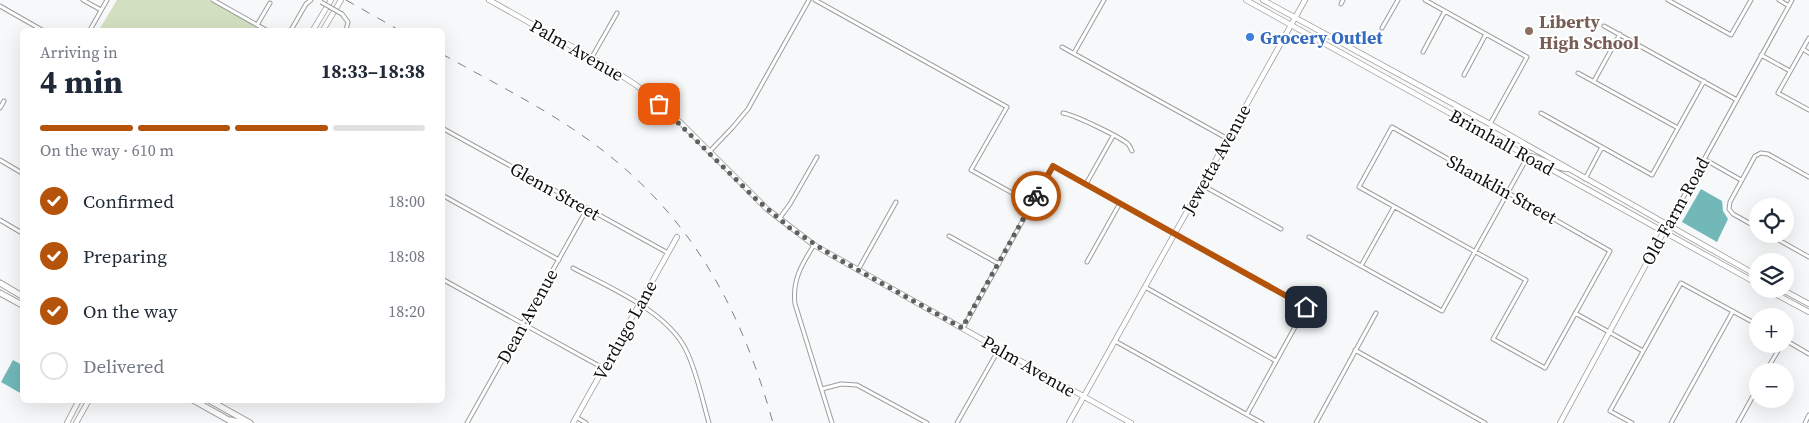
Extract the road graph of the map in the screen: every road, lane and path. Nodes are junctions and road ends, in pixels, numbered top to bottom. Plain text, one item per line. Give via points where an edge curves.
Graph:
1 (83, 0) edge
2 (107, 0) edge
3 (213, 0) edge
4 (311, 0) edge
5 (316, 0) edge
6 (331, 0) edge
7 (341, 0) edge
8 (490, 0) edge
9 (810, 0) edge
10 (815, 0) edge
11 (1104, 0) edge
12 (1246, 0) edge
13 (1263, 0) edge
14 (1305, 0) edge
15 (1398, 0) edge
16 (1425, 0) edge
17 (1668, 0) edge
18 (1751, 0) edge
19 (1778, 0) edge
20 (1792, 0) edge
21 (218, 1) edge
22 (270, 2) dead end
23 (0, 6) edge
24 (1788, 6) junction
25 (101, 10) junction
26 (1445, 11) junction
27 (617, 12) dead end
28 (1296, 17) junction
29 (257, 25) junction
30 (1292, 26) junction
31 (1604, 26) dead end
32 (38, 28) edge
33 (91, 28) edge
34 (262, 28) edge
35 (292, 28) edge
36 (313, 28) edge
37 (323, 28) edge
38 (346, 28) edge
39 (1382, 28) dead end
40 (1486, 34) junction
41 (1620, 34) junction
42 (1809, 38) edge
43 (1062, 46) dead end
44 (1803, 49) junction
45 (1423, 52) dead end
46 (1809, 52) edge
47 (1074, 53) junction
48 (1761, 55) junction
49 (592, 57) junction
50 (1790, 71) junction
51 (1578, 73) dead end
52 (1464, 75) dead end
53 (1594, 81) junction
54 (1704, 82) junction
55 (1737, 100) junction
56 (4, 101) dead end
57 (0, 108) edge
58 (1809, 110) edge
59 (1064, 113) dead end
60 (1541, 113) dead end
61 (1490, 124) junction
62 (1678, 128) junction
63 (445, 130) edge
64 (1113, 136) junction
65 (1228, 139) junction
66 (1602, 147) junction
67 (1132, 151) dead end
68 (709, 152) junction
69 (1528, 156) junction
70 (817, 157) dead end
71 (1704, 159) junction
72 (0, 160) edge
73 (1568, 169) junction
74 (20, 172) edge
75 (1809, 177) edge
76 (1585, 179) junction
77 (1741, 180) junction
78 (1086, 184) junction
79 (1202, 185) junction
80 (1508, 192) junction
81 (445, 197) edge
82 (896, 202) dead end
83 (1032, 204) junction
84 (1120, 204) junction
85 (1394, 207) junction
86 (587, 208) junction
87 (779, 219) junction
88 (0, 220) edge
89 (1749, 223) edge
90 (1668, 225) junction
91 (1281, 229) dead end
92 (20, 232) edge
93 (1664, 233) junction
94 (1174, 234) junction
95 (949, 236) dead end
96 (677, 237) dead end
97 (1309, 237) dead end
98 (1785, 243) edge
99 (814, 244) junction
100 (1475, 252) junction
101 (668, 253) junction
102 (1809, 256) edge
103 (558, 260) junction
104 (1087, 262) dead end
105 (999, 264) junction
106 (1361, 266) junction
107 (573, 268) dead end
108 (858, 270) junction
109 (1749, 271) edge
110 (1749, 279) edge
111 (445, 281) edge
112 (0, 283) edge
113 (1145, 287) junction
114 (0, 293) edge
115 (20, 295) edge
116 (1794, 296) edge
117 (1783, 298) edge
118 (20, 304) edge
119 (639, 304) junction
120 (1809, 304) edge
121 (1733, 311) junction
122 (1809, 312) edge
123 (1376, 313) dead end
124 (1575, 314) junction
125 (1749, 320) edge
126 (523, 324) junction
127 (962, 328) junction
128 (1610, 332) junction
129 (1115, 341) junction
130 (1794, 345) edge
131 (999, 349) junction
132 (1356, 350) junction
133 (1643, 351) junction
134 (1809, 354) edge
135 (1276, 361) junction
136 (603, 368) junction
137 (822, 389) junction
138 (1084, 397) junction
139 (77, 403) edge
140 (87, 403) edge
141 (198, 403) edge
142 (203, 403) edge
143 (214, 403) edge
144 (1749, 403) edge
145 (232, 413) junction
146 (1247, 414) junction
147 (1809, 415) edge
148 (576, 417) junction
149 (232, 422) edge
150 (67, 423) edge
151 (76, 423) edge
152 (242, 423) edge
153 (250, 423) edge
154 (467, 423) edge
155 (573, 423) edge
156 (586, 423) edge
157 (708, 423) edge
158 (832, 423) edge
159 (927, 423) edge
160 (957, 423) edge
161 (1069, 423) edge
162 (1131, 423) edge
163 (1262, 423) edge
164 (1316, 423) edge
165 (1485, 423) edge
166 (1560, 423) edge
167 (1632, 423) edge
168 (1671, 423) edge
169 (1738, 423) edge
170 (1805, 423) edge

1 - 25 street
2 - 25 street
3 - 21 street
4 - 35 street
5 - 38 street, bridge via 342,14 348,22
6 - 36 street
7 - 37 street
8 - 49 street, Palm Avenue
9 - 68 street via 748,109
10 - 83 street via 1007,107 971,170
11 - 47 street
12 - 30 street, Brimhall Road
13 - 28 street, Brimhall Road
14 - 28 street, Jewetta Avenue
15 - 39 street
16 - 26 street
17 - 18 street via 1731,35
19 - 24 street
20 - 24 street, Old Farm Road
21 - 29 street
22 - 29 street
23 - 32 street
24 - 48 street, Old Farm Road
25 - 33 street
26 - 40 street
26 - 45 street
27 - 49 street
28 - 30 street, Jewetta Avenue
28 - 61 street, Brimhall Road
29 - 34 street
30 - 65 street, Jewetta Avenue
30 - 69 street, Brimhall Road
31 - 41 street
40 - 52 street
40 - 61 street via 1527,57
41 - 53 street
41 - 54 street
42 - 44 street
43 - 47 street
44 - 46 street
44 - 50 street
47 - 65 street
48 - 50 street
48 - 55 street, Old Farm Road
49 - 68 street, Palm Avenue via 653,99
50 - 58 street via 1778,93
51 - 53 street
53 - 62 street
54 - 55 street
54 - 62 street
55 - 71 street, Old Farm Road
56 - 57 street
59 - 64 street via 1073,114
60 - 66 street
61 - 73 street, Brimhall Road
62 - 66 street via 1652,175
63 - 86 street, Glenn Street
64 - 67 street via 1128,144
64 - 78 street
65 - 79 street, Jewetta Avenue
66 - 76 street
68 - 87 street, Palm Avenue
69 - 73 street via 1558,169
69 - 80 street
69 - 93 street, Brimhall Road
70 - 87 street
71 - 77 street
71 - 90 street, Old Farm Road
72 - 74 street
73 - 76 street, Brimhall Road
75 - 77 street via 1761,153
76 - 90 street, Brimhall Road
77 - 89 street via 1729,209
78 - 83 street via 1053,166
78 - 84 street
79 - 91 street
79 - 94 street, Jewetta Avenue
80 - 85 street, Shanklin Street via 1392,128 1359,187
80 - 100 street
80 - 124 street, Shanklin Street via 1610,251
81 - 103 street
82 - 108 street
83 - 105 street
84 - 94 street
84 - 104 street
85 - 100 street
85 - 106 street
86 - 101 street, Glenn Street
86 - 103 street, Dean Avenue
87 - 99 street, Palm Avenue
88 - 92 street
90 - 93 street, Old Farm Road
90 - 109 street, Brimhall Road
93 - 110 street, Brimhall Road
93 - 128 street, Old Farm Road
94 - 113 street, Jewetta Avenue
94 - 135 street via 1306,307
95 - 105 street
96 - 101 street, Verdugo Lane
97 - 106 street
98 - 102 street
99 - 108 street, Palm Avenue
99 - 137 street via 797,276 794,297
100 - 106 street via 1442,311
100 - 124 street via 1526,280 1493,339 1545,368
101 - 119 street, Verdugo Lane
103 - 126 street, Dean Avenue
105 - 127 street
107 - 119 street
108 - 127 street, Palm Avenue
111 - 126 street
112 - 115 main road
113 - 129 street, Jewetta Avenue
113 - 135 street
114 - 118 main road
116 - 120 street
117 - 122 street
119 - 136 street, Verdugo Lane
119 - 157 street via 666,323 684,345
121 - 125 street
121 - 133 street via 1682,283
121 - 168 street
123 - 132 street
124 - 128 street
126 - 136 street
126 - 154 street, Dean Avenue
127 - 131 street, Palm Avenue
128 - 133 street
128 - 166 street, Old Farm Road
129 - 138 street, Jewetta Avenue
129 - 146 street
130 - 134 street
131 - 138 street, Palm Avenue
131 - 160 street
132 - 164 street
132 - 165 street
133 - 167 street via 1610,411
135 - 146 street
136 - 148 street, Verdugo Lane
137 - 158 street
137 - 159 street via 841,384 857,385
138 - 161 street, Jewetta Avenue
138 - 162 street, Palm Avenue
139 - 150 street
140 - 151 street
141 - 149 main road
142 - 145 main road via 226,415
143 - 145 main road
144 - 169 street
145 - 153 main road
146 - 163 street
147 - 170 street
148 - 155 street, Verdugo Lane
148 - 156 street
149 - 152 main road

